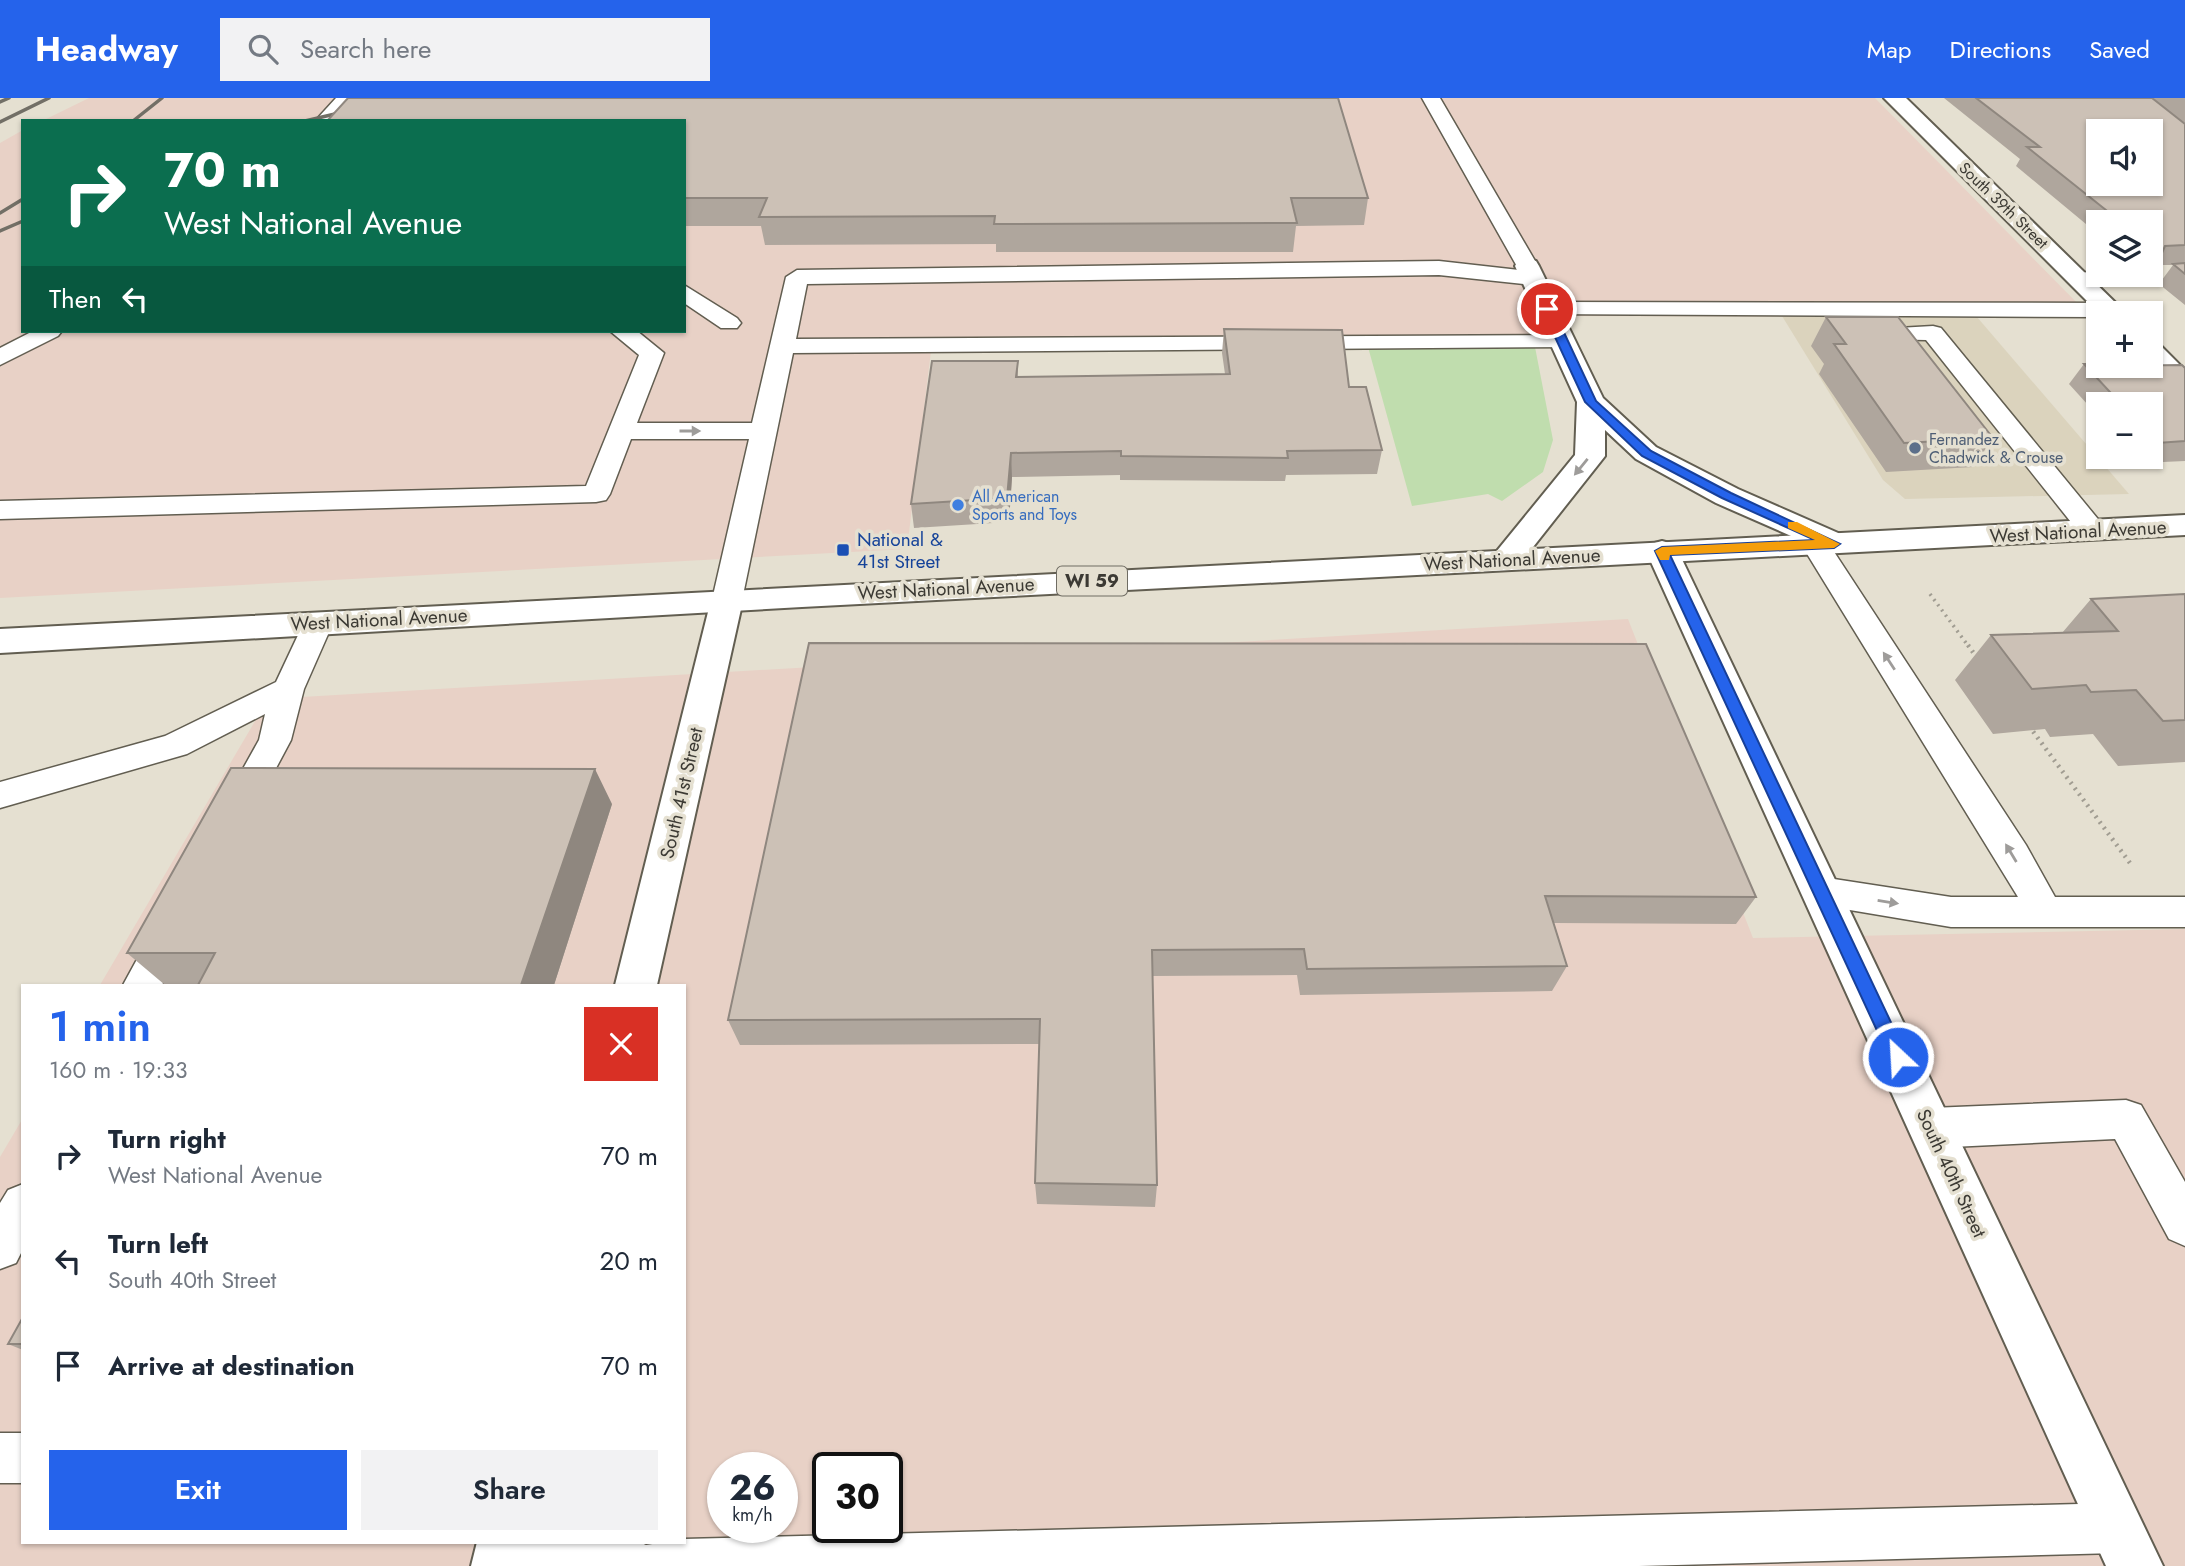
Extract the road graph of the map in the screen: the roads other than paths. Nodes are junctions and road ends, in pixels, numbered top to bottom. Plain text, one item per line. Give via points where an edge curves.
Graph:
1 (1431, 98) edge
2 (1894, 98) edge
3 (341, 99) edge
4 (326, 119) edge
5 (1530, 272) junction
6 (2174, 273) edge
7 (2163, 274) edge
8 (2079, 279) junction
9 (2086, 279) edge
10 (686, 293) edge
11 (2100, 301) edge
12 (1547, 309) junction
13 (2086, 312) edge
14 (729, 323) dead end
15 (46, 333) edge
16 (625, 333) edge
17 (1858, 334) edge
18 (1563, 342) junction
19 (781, 346) junction
20 (0, 358) edge
21 (2163, 363) edge
22 (2185, 385) edge
23 (1591, 402) junction
24 (626, 422) junction
25 (765, 422) junction
26 (0, 510) edge
27 (2185, 525) edge
28 (2092, 530) junction
29 (1824, 544) junction
30 (1662, 551) junction
31 (1507, 559) junction
32 (727, 600) junction
33 (318, 622) junction
34 (0, 641) edge
35 (288, 689) junction
36 (0, 795) edge
37 (222, 838) edge
38 (1821, 892) junction
39 (188, 899) edge
40 (2045, 912) junction
41 (2185, 912) edge
42 (143, 984) edge
43 (636, 984) edge
44 (1931, 1128) junction
45 (21, 1209) edge
46 (2185, 1224) edge
47 (0, 1247) edge
48 (0, 1458) edge
49 (21, 1458) edge
50 (2126, 1547) edge
51 (501, 1556) edge
52 (635, 1566) edge
53 (658, 1566) edge

1 - 5 lane
2 - 8 street, South 39th Street
3 - 4 lane
5 - 12 street
5 - 19 lane via 1438,268 797,277
6 - 7 lane
8 - 9 lane
8 - 11 street, South 39th Street
10 - 14 lane
12 - 13 lane
12 - 18 street
15 - 20 lane
16 - 24 lane via 652,353
17 - 28 lane via 1933,333
18 - 19 lane
18 - 23 street
19 - 25 lane
21 - 22 street
23 - 29 street via 1646,453
23 -> 31 street via 1590,456
24 - 25 lane
24 - 26 lane via 596,494
25 - 32 lane
27 - 28 street, West National Avenue / WI 59
28 - 29 street, West National Avenue / WI 59
29 - 30 street, West National Avenue / WI 59
40 -> 29 lane
30 - 31 street, West National Avenue / WI 59
30 - 38 street, South 40th Street
31 - 32 street, West National Avenue / WI 59
32 - 33 street, West National Avenue / WI 59
32 - 43 street, South 41st Street
33 - 34 street, West National Avenue / WI 59
33 - 35 lane
35 - 36 lane via 176,745
35 - 37 lane via 275,740
38 -> 40 lane via 1951,912
38 - 44 street, South 40th Street
39 - 42 lane
40 - 41 lane
44 - 46 lane via 2126,1119
44 - 50 street, South 40th Street
45 - 47 lane
48 - 49 lane
50 - 53 lane
51 - 52 lane

